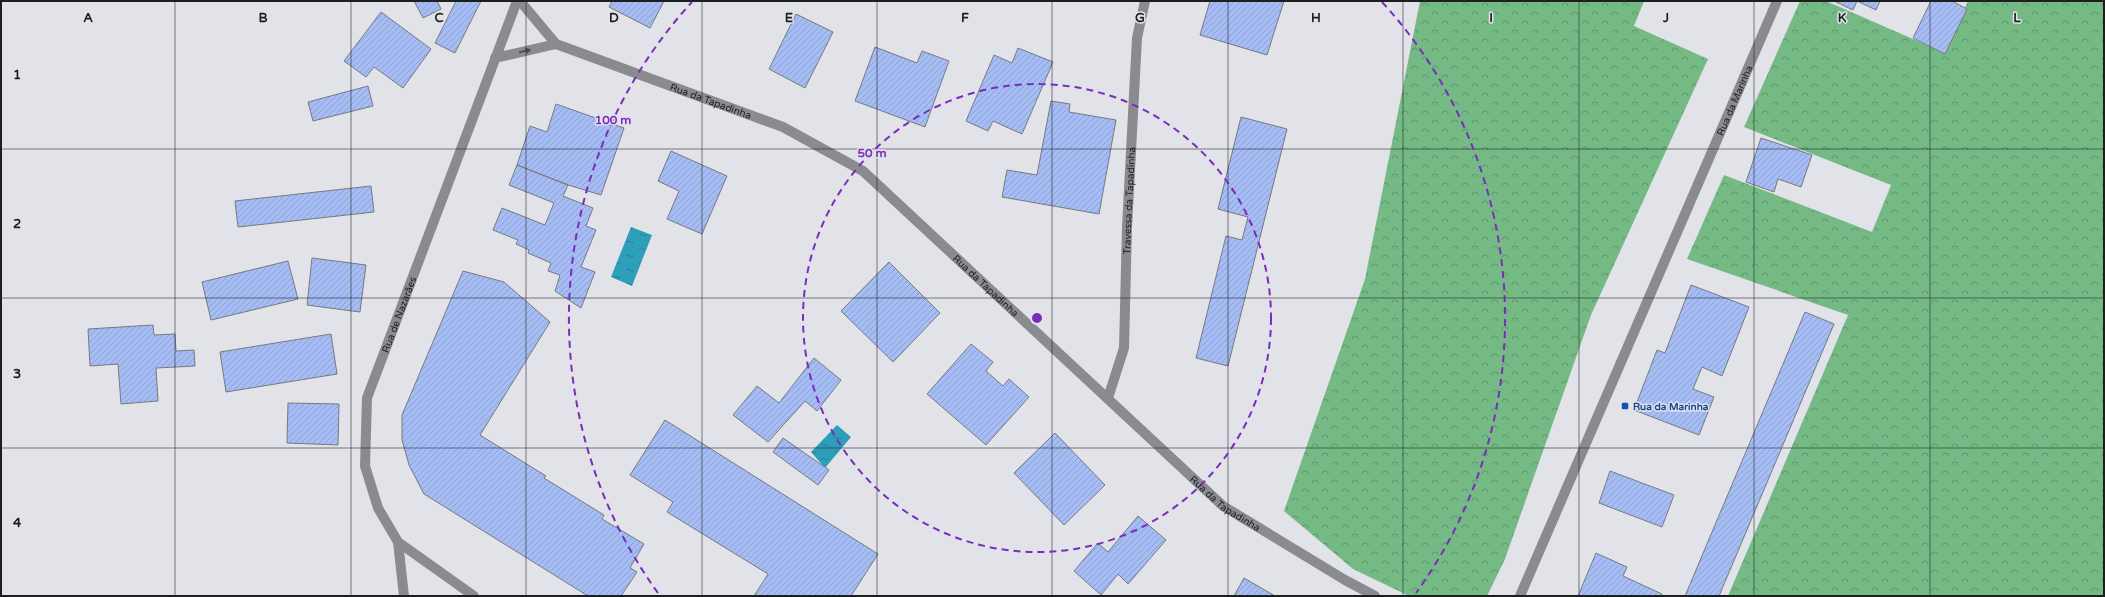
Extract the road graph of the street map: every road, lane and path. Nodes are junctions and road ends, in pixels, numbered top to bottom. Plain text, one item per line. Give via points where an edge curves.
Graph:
1 (517, 1) edge
2 (520, 1) edge
3 (1145, 1) edge
4 (1777, 1) edge
5 (556, 44) junction
6 (495, 58) junction
7 (1108, 398) junction
8 (398, 542) junction
9 (404, 596) edge
10 (474, 596) edge
11 (1375, 596) edge
12 (1520, 596) edge

1 - 6 street, Rua de Nazarães
2 - 5 street, Rua da Tapadinha
3 - 7 street, Travessa da Tapadinha via 1137,38 1127,227 1124,348
4 - 12 street, Rua da Marinha
6 -> 5 street
5 - 7 street, Rua da Tapadinha via 783,127 863,171
6 - 8 street, Rua de Nazarães via 367,398 366,466 378,508
7 - 11 street, Rua da Tapadinha via 1223,506
8 - 9 street
8 - 10 street, Rua de Nazarães

